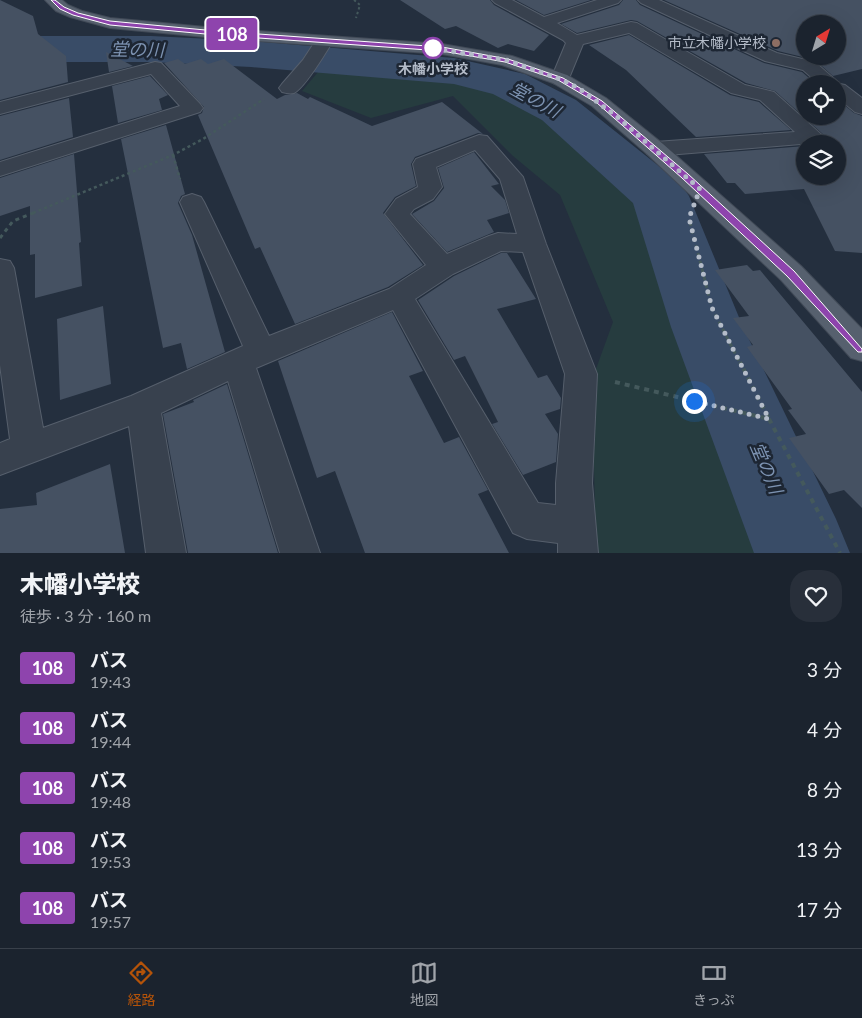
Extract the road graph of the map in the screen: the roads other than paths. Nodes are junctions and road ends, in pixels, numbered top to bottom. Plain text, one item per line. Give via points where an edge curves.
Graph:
1 (54, 0) edge
2 (500, 0) edge
3 (613, 0) edge
4 (646, 0) edge
5 (544, 22) junction
6 (574, 42) junction
7 (318, 50) junction
8 (820, 75) edge
9 (560, 79) junction
10 (289, 88) road end
11 (846, 95) edge
12 (0, 108) edge
13 (862, 108) edge
14 (655, 150) junction
15 (0, 169) edge
16 (192, 202) dead end
17 (533, 244) junction
18 (443, 267) junction
19 (0, 268) edge
20 (399, 296) junction
21 (862, 349) edge
22 (250, 357) junction
23 (143, 406) junction
24 (30, 448) junction
25 (0, 459) edge
26 (577, 539) edge
27 (166, 553) edge
28 (300, 553) edge

1 - 7 main road via 76,14 110,23
2 - 5 street
3 - 5 street
4 - 8 street via 771,57 809,66
5 - 6 street
6 - 9 street
6 - 14 street via 631,27 738,89 767,96 813,137
7 - 9 main road via 419,47 470,53 506,60
7 - 10 street
9 - 14 main road via 599,102
11 - 13 street
12 - 15 street via 156,67 193,108
14 - 21 main road via 791,273
16 - 22 street
17 - 18 street via 498,242
17 - 18 street via 511,177 479,141 424,164 430,188 426,194 405,204 397,214
17 - 26 street via 581,374 574,482
18 - 20 street
19 - 24 street
20 - 22 street
20 - 26 street via 527,520
22 - 23 street
22 - 28 street
23 - 24 street
23 - 27 street
24 - 25 street

